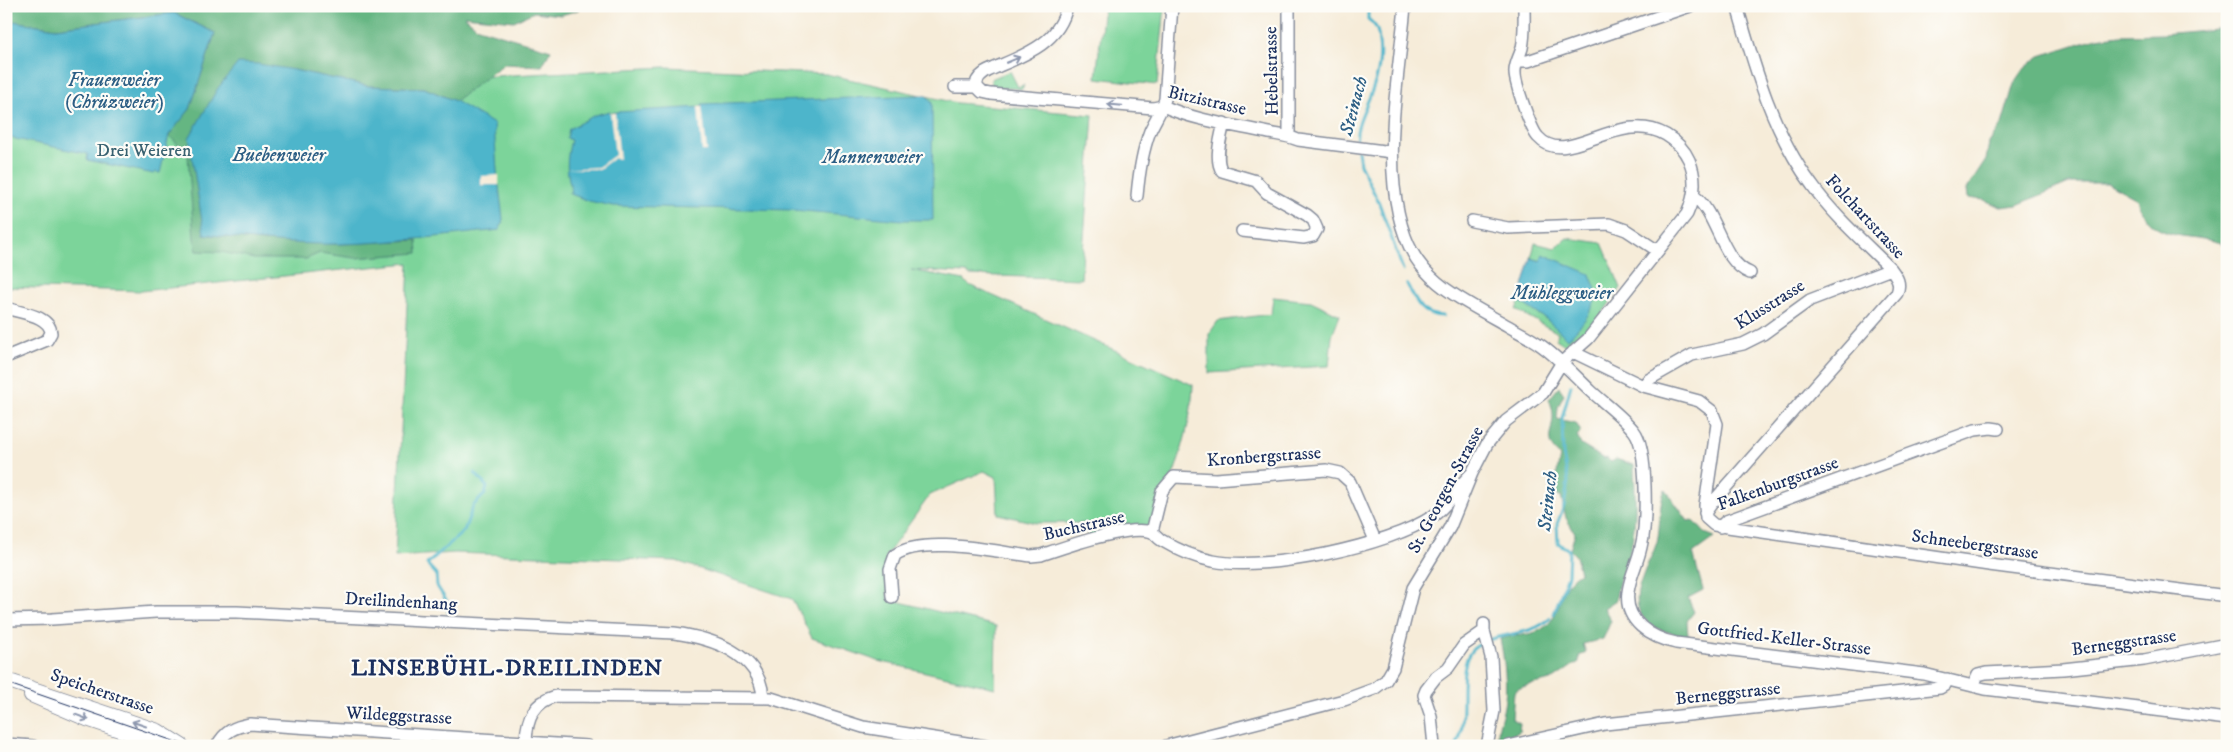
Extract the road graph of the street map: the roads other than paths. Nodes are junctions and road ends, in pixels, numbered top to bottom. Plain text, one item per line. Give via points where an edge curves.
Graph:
1 (1067, 6) edge
2 (1172, 6) edge
3 (1289, 6) edge
4 (1405, 6) edge
5 (1524, 6) edge
6 (1690, 6) edge
7 (1737, 6) edge
8 (1518, 61) junction
9 (955, 87) dead end
10 (977, 87) junction
11 (1163, 106) junction
12 (1224, 123) junction
13 (1289, 136) junction
14 (1392, 152) junction
15 (1137, 196) dead end
16 (1694, 196) junction
17 (1472, 221) dead end
18 (1242, 231) dead end
19 (1658, 251) junction
20 (1891, 269) junction
21 (1750, 273) dead end
22 (6, 308) edge
23 (1573, 352) junction
24 (6, 357) edge
25 (1562, 362) junction
26 (1643, 386) junction
27 (1998, 429) dead end
28 (1472, 473) junction
29 (1705, 513) junction
30 (1720, 527) junction
31 (1152, 532) junction
32 (1375, 540) junction
33 (2227, 596) edge
34 (892, 597) dead end
35 (6, 620) edge
36 (2227, 644) edge
37 (1947, 678) junction
38 (6, 680) edge
39 (1973, 686) junction
40 (763, 697) junction
41 (2227, 719) edge
42 (526, 740) junction
43 (6, 744) edge
44 (32, 746) edge
45 (167, 746) edge
46 (182, 746) edge
47 (217, 746) edge
48 (587, 746) edge
49 (986, 746) edge
50 (1166, 746) edge
51 (1434, 746) edge
52 (1487, 746) edge
53 (1508, 746) edge

10 -> 1 street via 977,81 985,72 1022,57 1046,42 1062,22
2 - 11 street
3 - 13 street, Hebelstrasse
4 - 14 street
5 - 8 street via 1524,35
6 - 8 street via 1528,61
7 - 20 street, Folchartstrasse via 1769,106 1792,156 1824,201
8 - 16 street via 1514,72 1516,79 1532,127 1542,142 1565,148 1626,127 1653,129 1676,142 1688,158 1694,176
9 - 10 street, Bitzistrasse
11 -> 10 street, Bitzistrasse via 1153,108 991,94
11 - 12 street, Bitzistrasse
11 - 15 street via 1157,114 1143,155
12 - 13 street, Bitzistrasse
12 - 18 street via 1219,166 1222,171 1260,184 1267,193 1307,215 1317,229 1313,236 1304,238
13 - 14 street, Bitzistrasse via 1349,148
14 - 25 street via 1394,186 1403,229 1427,273 1451,294 1538,343
16 - 19 street, St. Georgen-Strasse via 1687,214
16 - 21 street via 1706,207 1740,268
17 - 19 street via 1508,228 1609,224 1626,230
19 - 23 street, St. Georgen-Strasse via 1588,339
20 - 26 street, Klusstrasse via 1810,300 1744,344 1692,355
20 - 29 street, Folchartstrasse via 1899,284 1898,293
22 - 24 street via 43,320 51,333 47,340
23 - 25 street, St. Georgen-Strasse
23 - 26 street, Falkenburgstrasse
25 - 28 street, St. Georgen-Strasse via 1543,393 1496,431
25 - 37 street, Gottfried-Keller-Strasse via 1624,421 1640,441 1644,463 1644,531 1628,600 1634,618 1647,632 1676,643
26 - 29 street, Falkenburgstrasse via 1699,401 1716,418
27 - 30 street, Falkenburgstrasse via 1976,430 1734,518
28 - 32 street, Buchstrasse via 1434,515
28 - 50 street, St. Georgen-Strasse via 1450,527 1414,588 1393,668 1386,680 1367,692 1344,700
29 - 30 street, Falkenburgstrasse via 1710,523
30 - 33 street, Schneebergstrasse
31 - 32 street, Buchstrasse via 1161,540 1201,558 1241,564 1318,556
31 - 32 street, Kronbergstrasse via 1162,491 1174,478 1216,479 1326,470 1340,473 1350,482
31 - 34 street, Buchstrasse via 1115,533 1031,556 933,545 900,552 893,558 890,569
35 - 40 street, Dreilindenhang via 156,612 237,612 674,633 702,638 745,660 758,675
36 - 39 street, Berneggstrasse via 2144,660 1986,673 1978,675
37 - 39 street, Gottfried-Keller-Strasse
37 - 53 street, Berneggstrasse via 1940,688 1605,724
38 -> 45 main road, Speicherstrasse via 59,708
46 -> 38 main road, Speicherstrasse via 158,731
39 - 41 street, Gottfried-Keller-Strasse
40 - 42 street via 556,696 534,709 527,726
40 - 49 street via 863,727
42 - 47 street, Wildeggstrasse via 250,724 232,728
42 - 48 street, Wildeggstrasse
43 - 44 street
51 - 52 street via 1431,716 1424,695 1426,690 1448,668 1464,645 1486,635 1494,711

